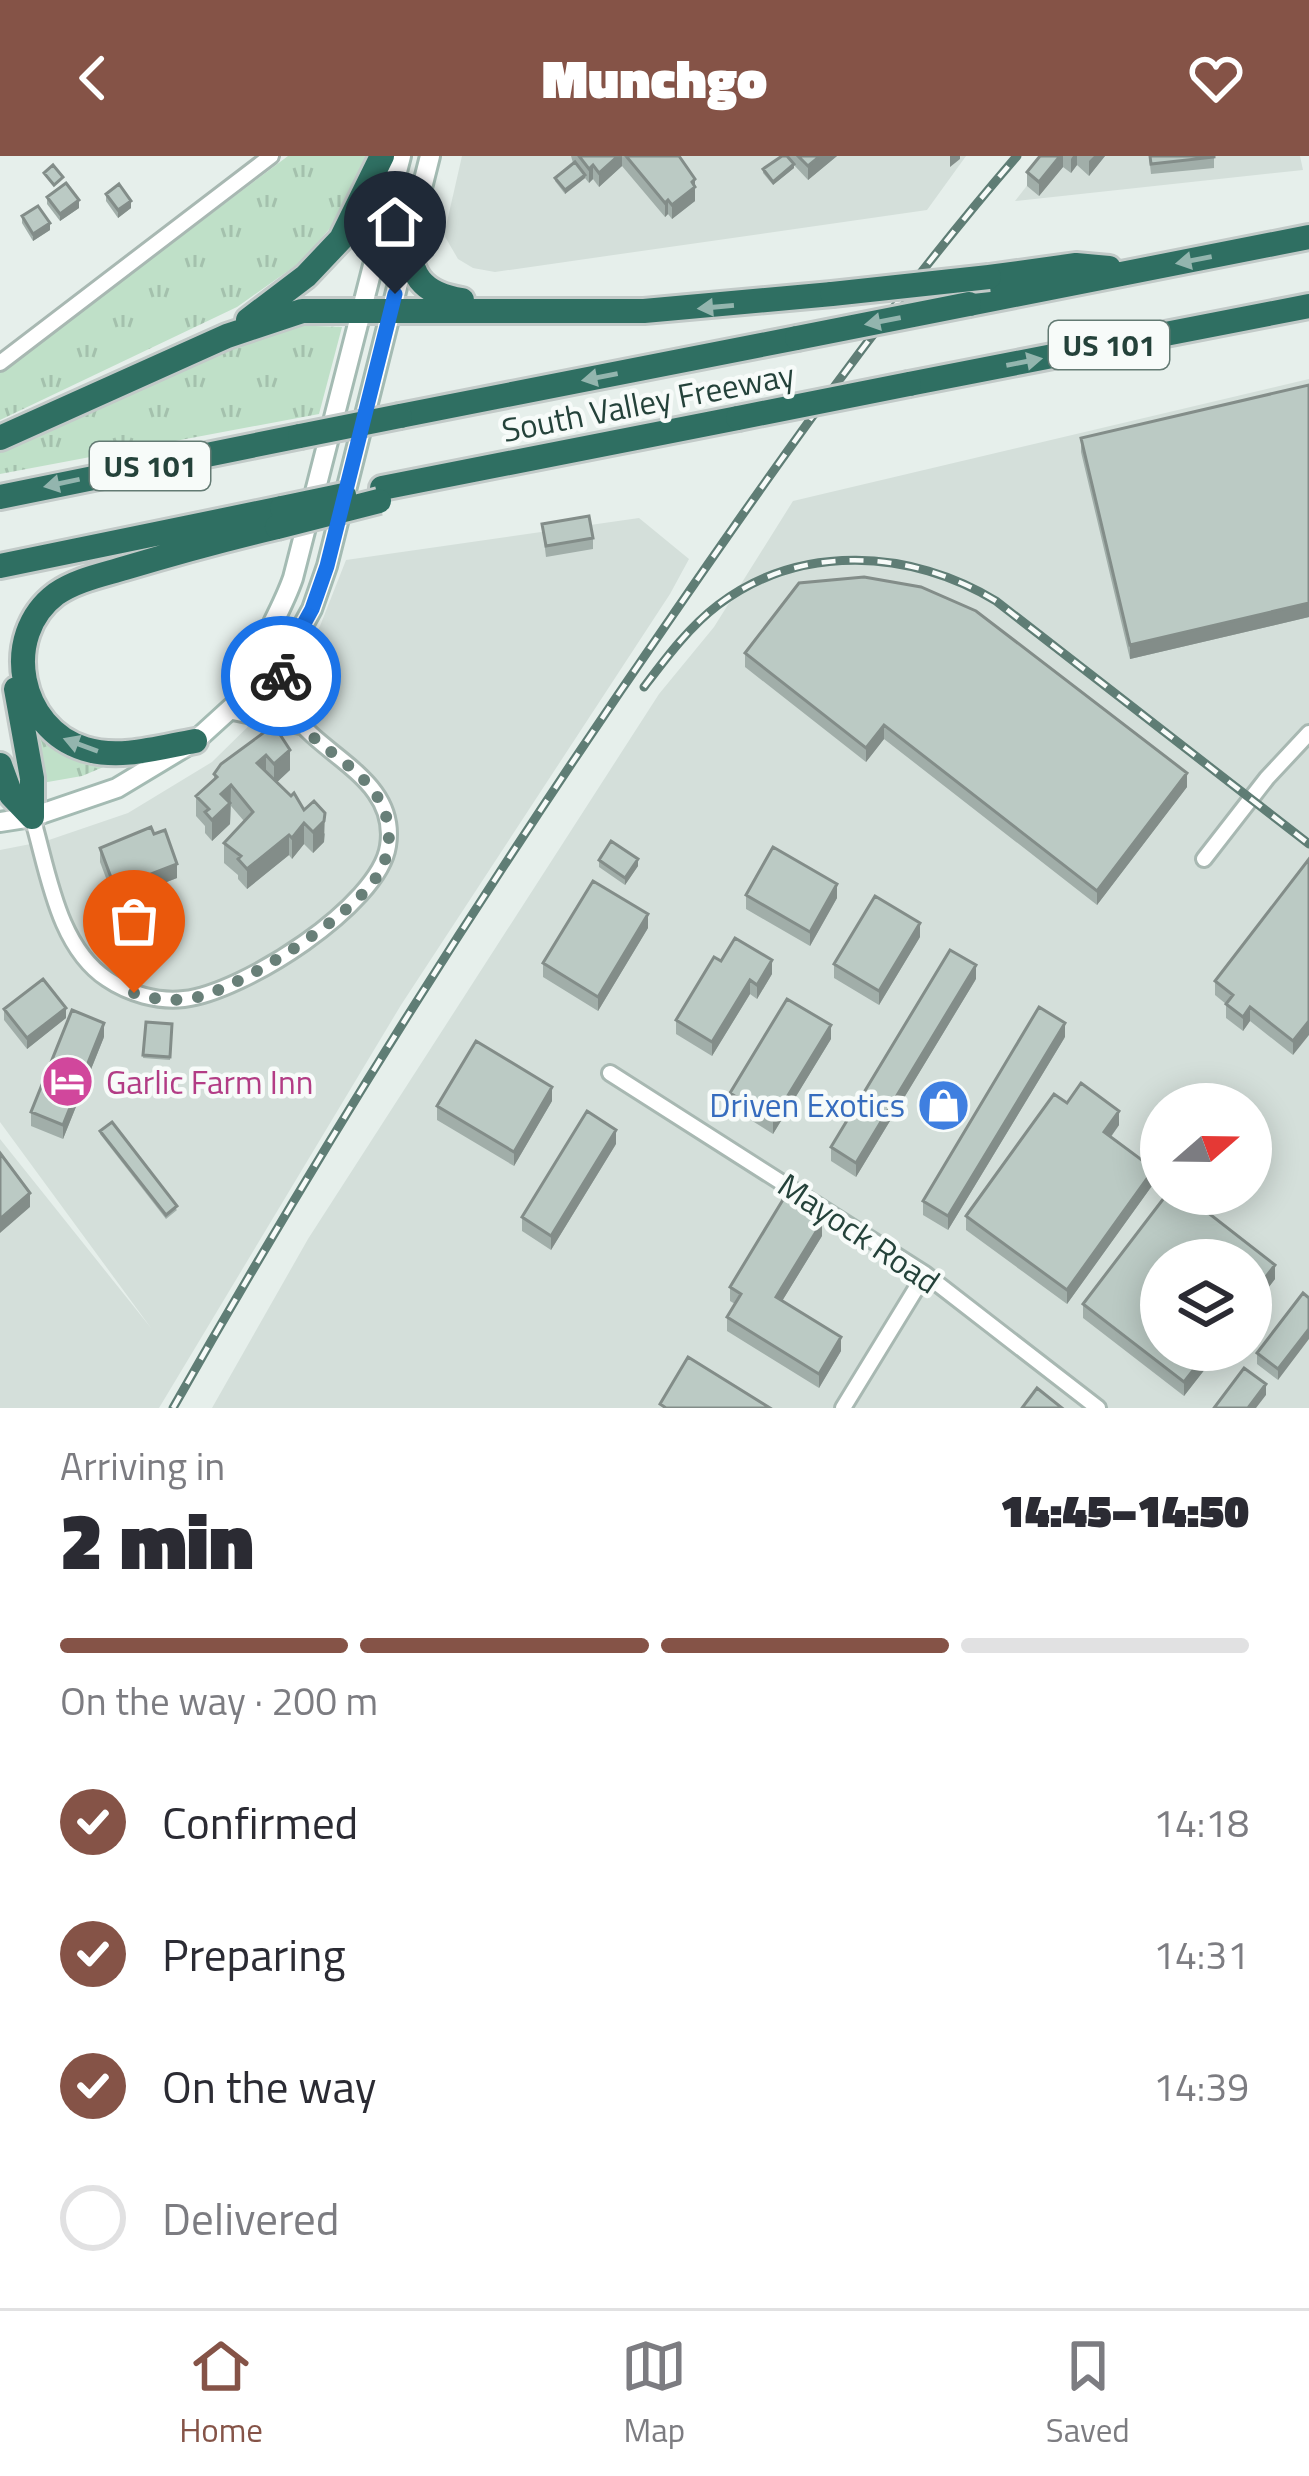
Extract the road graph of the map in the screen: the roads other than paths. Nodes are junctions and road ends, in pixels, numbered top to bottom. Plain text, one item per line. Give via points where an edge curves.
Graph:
1 (272, 156) edge
2 (382, 156) edge
3 (400, 156) edge
4 (430, 156) edge
5 (410, 234) junction
6 (1309, 238) edge
7 (1136, 271) junction
8 (1309, 306) edge
9 (360, 309) junction
10 (391, 309) junction
11 (644, 311) junction
12 (227, 336) junction
13 (0, 363) edge
14 (0, 438) edge
15 (0, 497) edge
16 (280, 518) junction
17 (0, 566) edge
18 (30, 625) junction
19 (284, 660) junction
20 (248, 688) junction
21 (228, 711) junction
22 (300, 726) junction
23 (1309, 733) edge
24 (195, 741) junction
25 (0, 765) edge
26 (32, 817) junction
27 (0, 823) edge
28 (1204, 859) dead end
29 (610, 1073) dead end
30 (926, 1274) junction
31 (843, 1408) edge
32 (1098, 1408) edge

1 - 13 street
2 - 12 highway via 324,259
3 - 9 main road
4 - 5 main road
5 - 10 main road
5 - 11 highway via 415,278 442,296
6 -> 7 highway, South Valley Freeway / US 101
7 -> 11 highway, bridge via 1076,265
7 -> 15 highway, South Valley Freeway / US 101, bridge
16 -> 8 highway, South Valley Freeway / US 101, bridge via 489,467
9 - 10 highway
9 - 12 highway via 302,311
9 - 20 main road via 292,578
10 - 11 highway
10 - 19 main road via 322,581
12 - 14 highway
16 - 17 highway, South Valley Freeway / US 101
16 - 18 highway via 74,584 49,599
24 -> 18 highway via 105,753 58,736 25,692
18 - 26 highway via 15,674
19 - 20 main road
19 - 22 street via 282,692
20 - 21 main road
21 - 22 street
21 - 24 main road
22 - 26 street via 376,794 389,830 382,869 308,938 204,996 141,995 92,967 67,929
23 - 28 street
24 - 26 main road via 117,788
25 - 26 highway via 11,795
26 - 27 main road
29 - 30 street, Mayock Road
30 - 31 street
30 - 32 street, Mayock Road

